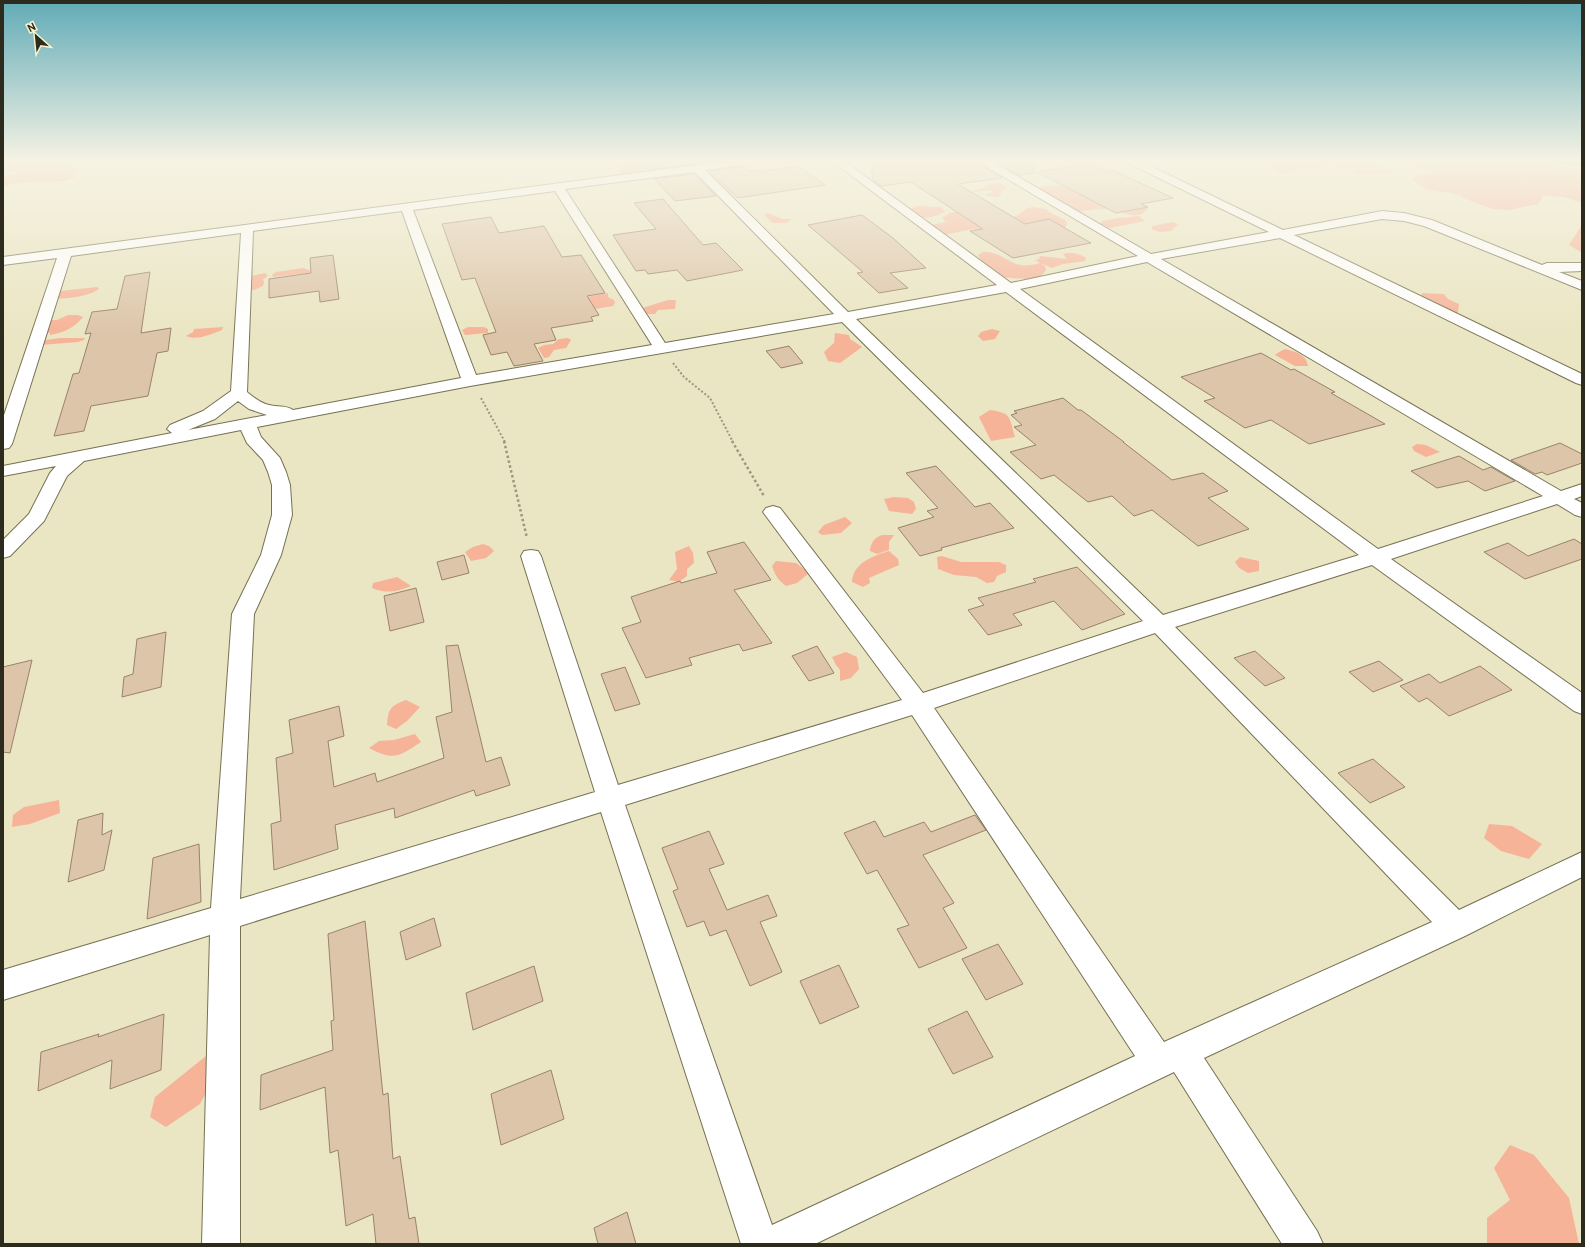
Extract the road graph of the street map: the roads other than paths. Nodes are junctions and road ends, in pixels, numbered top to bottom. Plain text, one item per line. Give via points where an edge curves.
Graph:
1 (318, 219) edge
2 (410, 219) edge
3 (579, 219) edge
4 (756, 219) edge
5 (917, 219) edge
6 (1082, 219) edge
7 (1252, 219) edge
8 (1364, 219) edge
9 (1413, 219) edge
10 (247, 229) junction
11 (1282, 234) junction
12 (65, 253) junction
13 (1148, 258) junction
14 (3, 261) edge
15 (1533, 265) junction
16 (1582, 267) edge
17 (1582, 286) edge
18 (1010, 287) junction
19 (844, 317) junction
20 (661, 348) junction
21 (1582, 380) edge
22 (470, 381) junction
23 (240, 393) junction
24 (303, 414) junction
25 (247, 425) junction
26 (3, 444) edge
27 (118, 449) junction
28 (3, 456) edge
29 (78, 457) junction
30 (31, 466) junction
31 (3, 471) edge
32 (1582, 490) edge
33 (1558, 497) junction
34 (1582, 511) edge
35 (773, 512) road end
36 (3, 552) edge
37 (532, 556) road end
38 (1375, 557) junction
39 (1159, 624) junction
40 (918, 704) junction
41 (1582, 705) edge
42 (610, 799) junction
43 (1582, 864) edge
44 (225, 916) junction
45 (1455, 926) junction
46 (3, 985) edge
47 (1169, 1056) junction
48 (221, 1244) edge
49 (760, 1244) edge
50 (774, 1244) edge
51 (1304, 1244) edge

1 - 10 street
2 - 22 street
3 - 20 street
4 - 19 street
5 - 18 street
6 - 13 street
7 - 11 street
8 - 11 street
9 - 15 street
10 - 12 street
10 - 23 street
11 - 13 street
11 - 21 street
12 - 14 street
12 - 26 street
13 - 18 street
13 - 33 street
15 - 16 street
15 - 17 street
18 - 19 street
18 - 38 street
19 - 20 street
19 - 39 street
20 - 22 street
22 - 24 street
23 - 24 street via 258,409
23 - 27 street via 199,420
24 - 25 street
25 - 27 street
25 - 44 street via 253,439 271,458 277,472 281,485 282,515 271,555 243,614
27 - 29 street
28 - 30 street
29 - 30 street
29 - 36 street via 59,473 37,517
30 - 31 street
32 - 33 street
33 - 34 street
33 - 38 street
35 - 40 street
37 - 42 street
38 - 39 street
38 - 41 street
39 - 40 street
39 - 45 street
40 - 42 street
40 - 47 street
42 - 44 street
42 - 49 street
43 - 45 street
44 - 46 street
44 - 48 street
45 - 47 street
47 - 50 street
47 - 51 street

